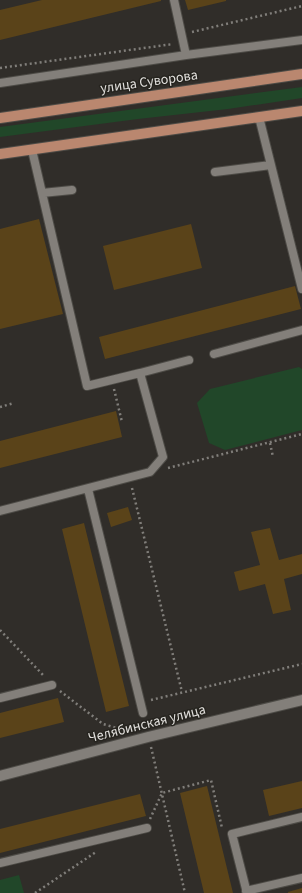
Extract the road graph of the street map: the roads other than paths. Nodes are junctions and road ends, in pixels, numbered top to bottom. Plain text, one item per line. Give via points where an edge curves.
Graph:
1 (174, 0) edge
2 (302, 40) edge
3 (186, 55) junction
4 (302, 74) edge
5 (0, 82) edge
6 (302, 111) edge
7 (258, 117) junction
8 (0, 118) edge
9 (32, 150) junction
10 (0, 154) edge
11 (271, 165) junction
12 (214, 172) dead end
13 (72, 190) dead end
14 (42, 193) junction
15 (302, 289) edge
16 (302, 330) edge
17 (214, 354) dead end
18 (189, 360) dead end
19 (140, 373) junction
20 (88, 489) junction
21 (0, 510) edge
22 (52, 685) road end
23 (0, 698) edge
24 (302, 700) edge
25 (143, 713) dead end
26 (0, 776) edge
27 (302, 817) edge
28 (147, 828) dead end
29 (0, 863) edge
30 (302, 878) edge
31 (247, 892) edge

1 - 3 lane
2 - 3 lane
3 - 5 lane
4 - 8 main road, улица Суворова
6 - 7 main road
7 - 9 main road
7 - 11 lane
9 - 10 main road
9 - 14 lane
11 - 12 lane
11 - 15 lane
13 - 14 lane
14 - 19 lane via 87,386
16 - 17 lane
18 - 19 lane
19 - 20 lane via 163,457 150,472
20 - 21 lane
20 - 25 lane
22 - 23 lane
24 - 26 street, Челябинская улица
27 - 31 lane via 232,834
28 - 29 lane
30 - 31 lane

